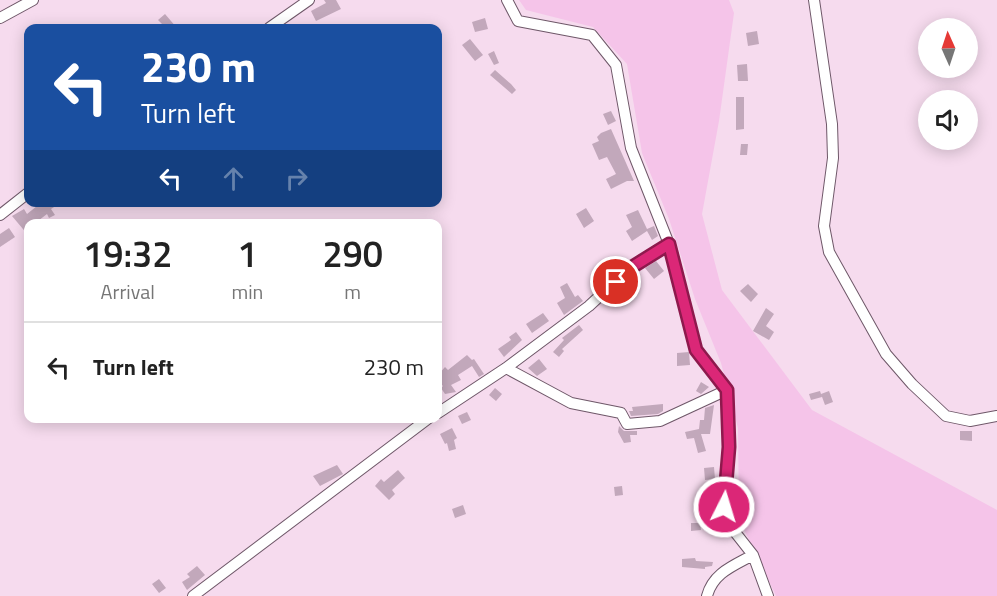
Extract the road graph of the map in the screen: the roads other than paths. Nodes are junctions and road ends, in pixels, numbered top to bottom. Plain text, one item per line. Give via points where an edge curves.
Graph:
1 (33, 0) edge
2 (309, 0) edge
3 (507, 0) edge
4 (814, 0) edge
5 (0, 18) edge
6 (276, 24) edge
7 (24, 196) edge
8 (0, 215) edge
9 (669, 244) junction
10 (506, 368) junction
11 (727, 390) junction
12 (442, 410) edge
13 (997, 416) edge
14 (422, 423) edge
15 (753, 555) junction
16 (193, 596) edge
17 (707, 596) edge
18 (768, 596) edge

1 - 5 street
2 - 6 street
3 - 9 street via 518,21 592,36 616,65 632,148
4 - 13 street via 832,124 833,158 824,226 828,252 886,354 912,384 946,416 970,421
7 - 8 street
9 - 10 street via 629,269 588,306
9 - 11 street via 696,350
10 - 11 street via 571,403 621,413 627,424 660,421
10 - 12 street
11 - 15 street via 729,447 724,507 735,536
14 - 16 street
15 - 17 street via 720,573 710,583
15 - 18 street

